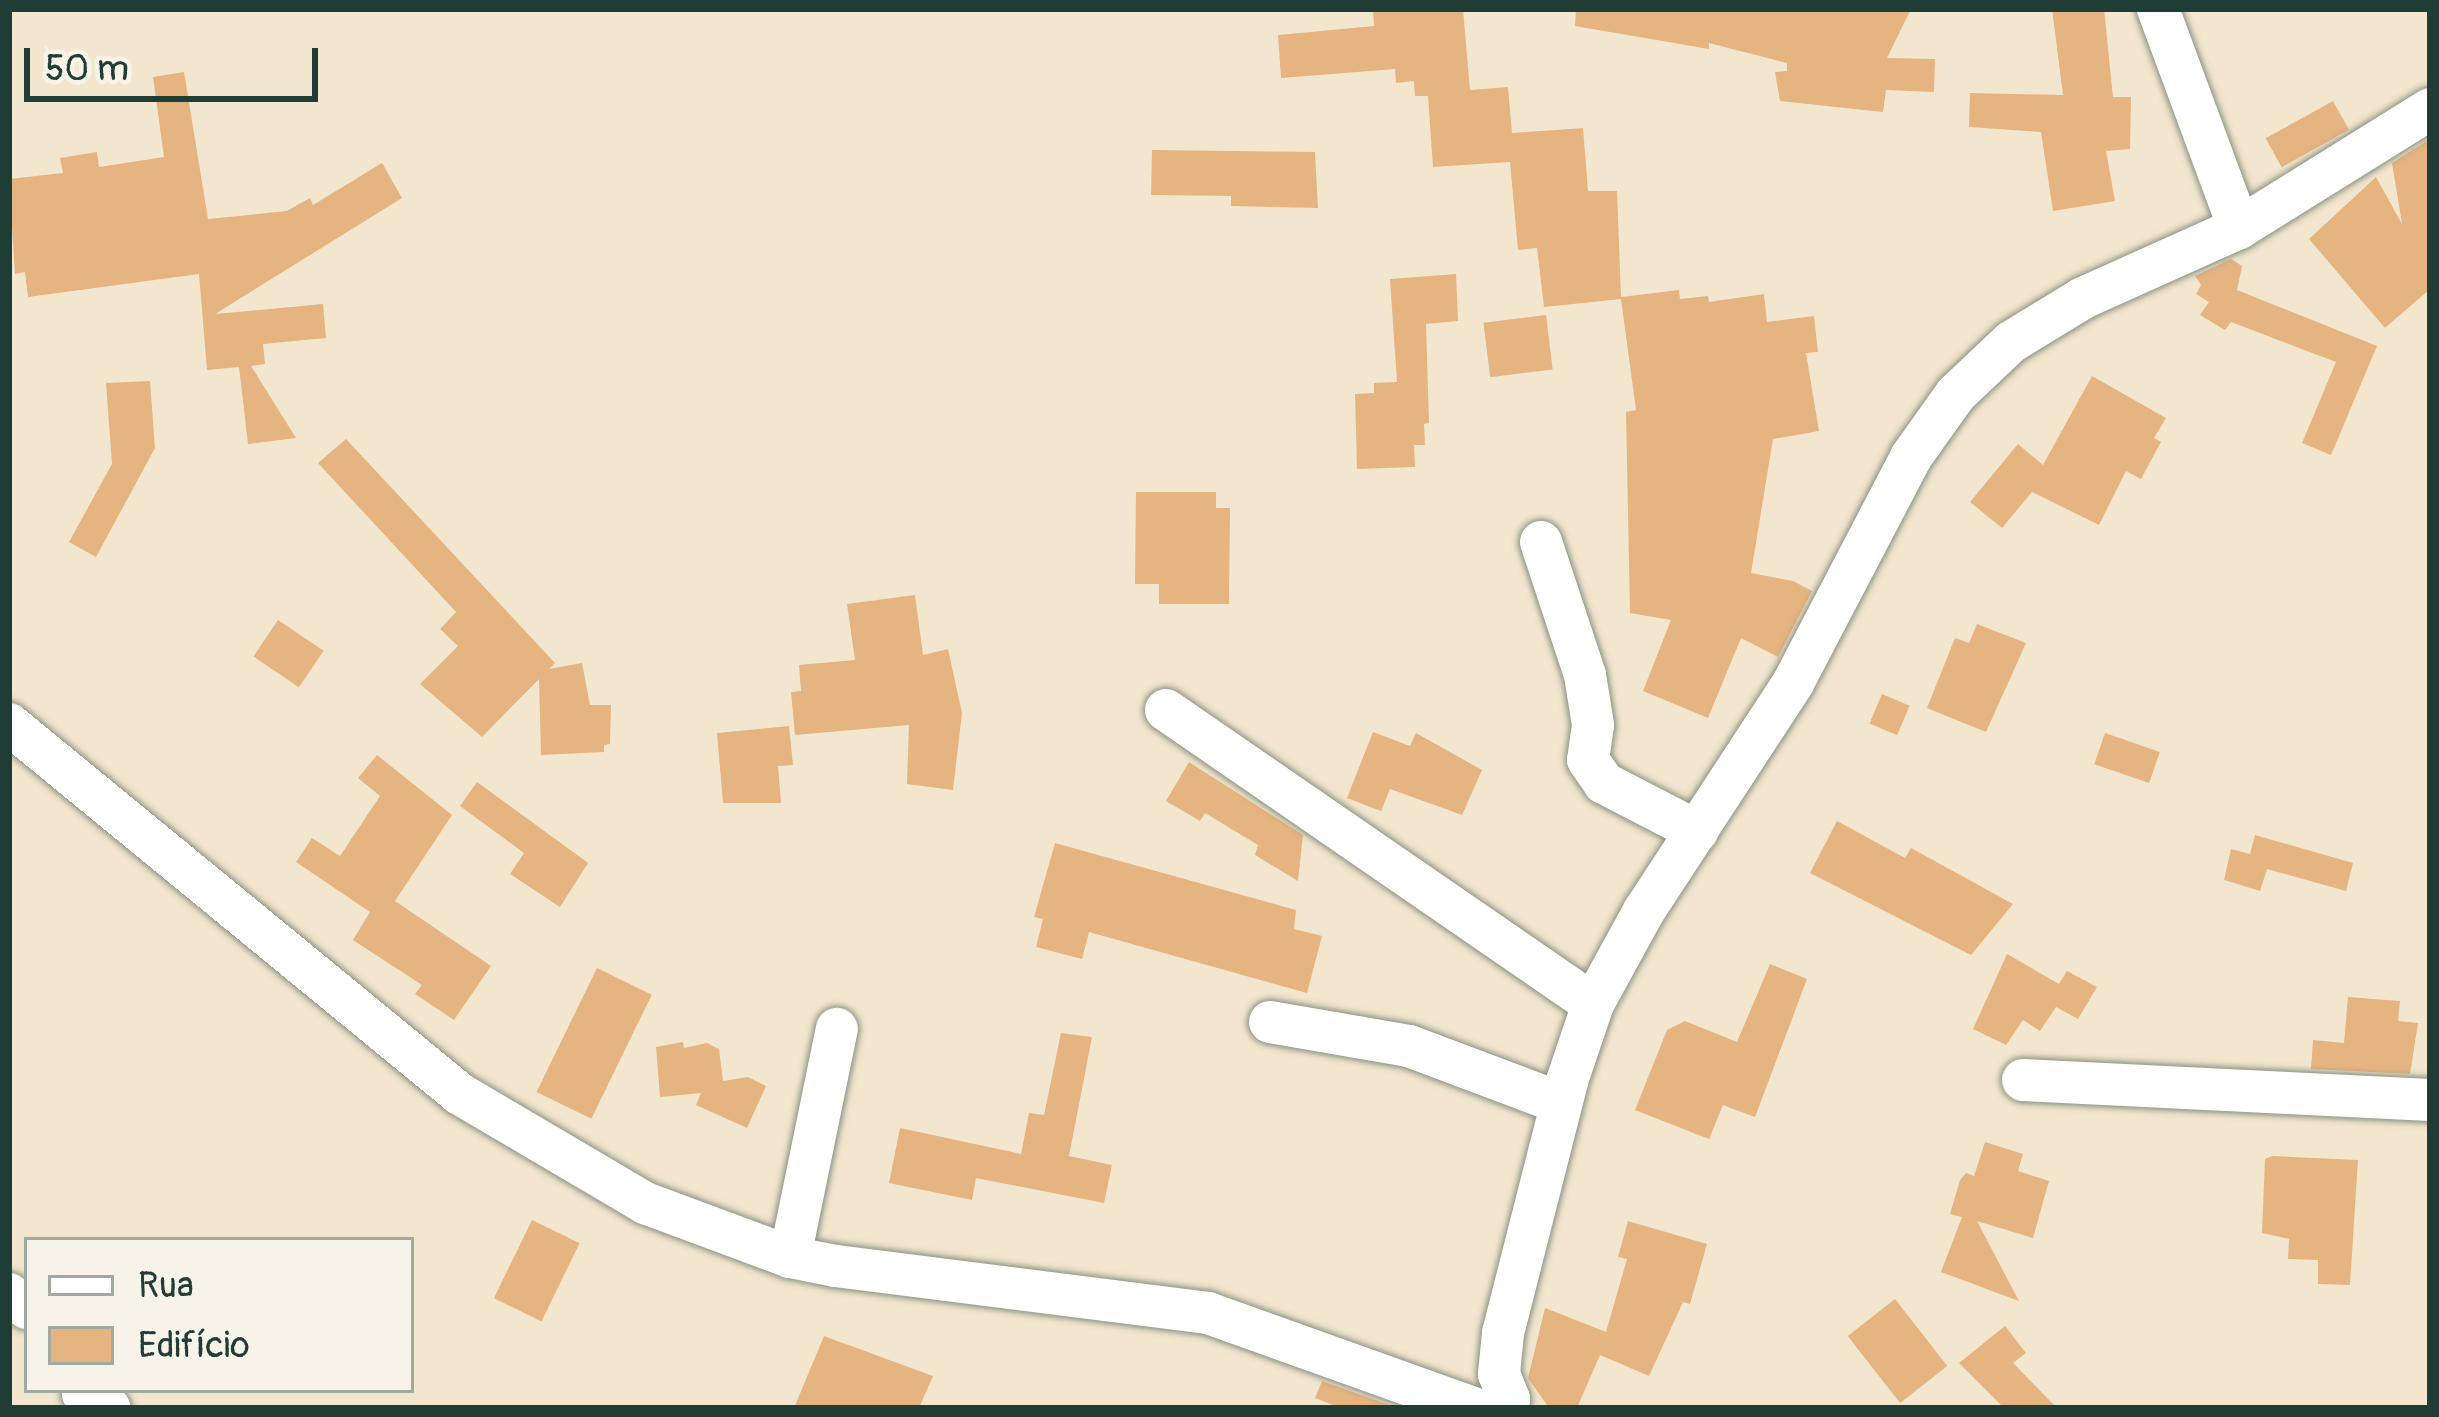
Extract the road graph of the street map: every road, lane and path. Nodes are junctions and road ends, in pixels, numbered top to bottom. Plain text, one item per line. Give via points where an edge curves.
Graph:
1 (2158, 9) edge
2 (2430, 109) edge
3 (2239, 228) junction
4 (1541, 542) dead end
5 (1166, 710) dead end
6 (9, 724) edge
7 (1697, 831) junction
8 (1593, 1004) junction
9 (1270, 1022) dead end
10 (837, 1029) dead end
11 (2024, 1080) dead end
12 (2430, 1100) edge
13 (1561, 1103) junction
14 (790, 1257) junction
15 (84, 1393) edge
16 (1502, 1406) edge
17 (109, 1408) edge

1 - 3 street
2 - 3 street
3 - 7 street via 2083,298 2012,342 1956,394 1911,457 1793,683
4 - 7 street via 1586,675 1588,760 1604,783
5 - 8 street
6 - 14 street via 460,1094 645,1204
7 - 8 street
8 - 13 street
9 - 13 street via 1409,1046
10 - 14 street
11 - 12 street
13 - 16 street via 1502,1333
14 - 16 street via 1208,1313
15 - 17 street

